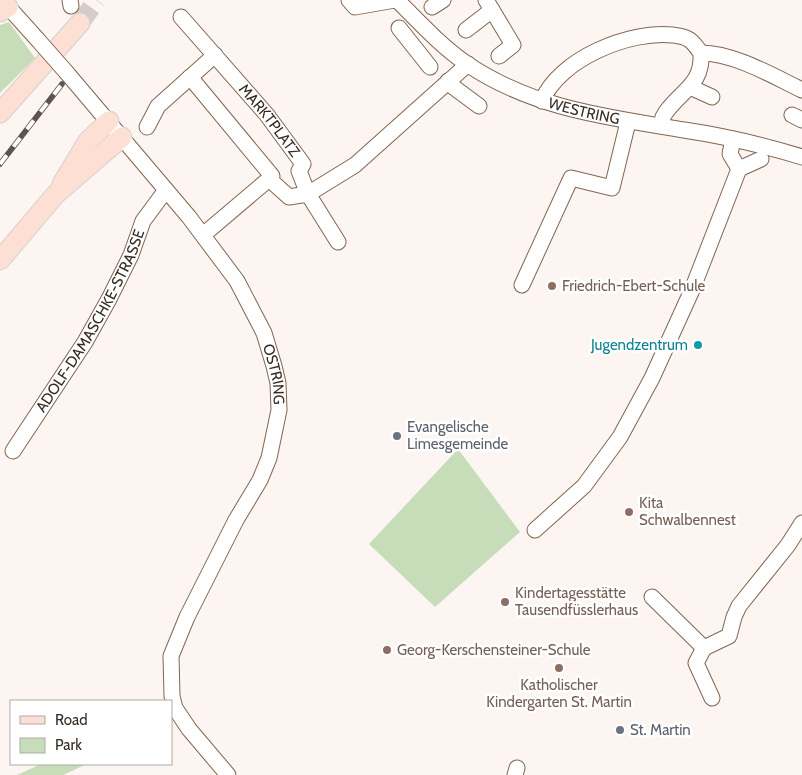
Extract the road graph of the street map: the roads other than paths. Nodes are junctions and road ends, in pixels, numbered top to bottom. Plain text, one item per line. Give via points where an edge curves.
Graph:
1 (348, 0) edge
2 (396, 0) edge
3 (489, 5) edge
4 (3, 6) edge
5 (181, 17) dead end
6 (80, 23) tunnel mouth
7 (398, 28) dead end
8 (466, 30) dead end
9 (701, 53) junction
10 (215, 55) junction
11 (498, 56) dead end
12 (468, 64) junction
13 (430, 67) dead end
14 (193, 75) junction
15 (448, 81) junction
16 (690, 87) junction
17 (802, 90) edge
18 (712, 97) dead end
19 (542, 101) junction
20 (479, 106) dead end
21 (0, 113) edge
22 (108, 120) junction
23 (628, 122) junction
24 (662, 126) junction
25 (147, 127) dead end
26 (122, 137) junction
27 (734, 138) junction
28 (802, 157) edge
29 (761, 159) dead end
30 (739, 170) junction
31 (269, 179) junction
32 (166, 190) junction
33 (56, 194) junction
34 (308, 194) junction
35 (203, 235) junction
36 (338, 242) dead end
37 (0, 260) edge
38 (522, 285) dead end
39 (13, 451) dead end
40 (802, 523) edge
41 (535, 530) dead end
42 (652, 597) dead end
43 (704, 648) junction
44 (712, 698) dead end
45 (228, 775) edge

1 - 2 street via 355,7
2 - 12 street, WESTRING via 431,35
3 - 8 street
3 - 11 street via 513,45
4 - 22 street, OSTRING, bridge via 38,40
5 - 10 street, MARKTPLATZ
6 - 21 main road
7 - 13 street
9 - 16 street via 701,67
9 - 17 street via 718,54 762,70
9 - 19 street via 689,39 673,35 645,35 619,42 593,52 574,65 551,84
10 - 14 street
10 - 34 street, MARKTPLATZ via 303,164 299,171
12 - 15 street
12 - 19 street, WESTRING
14 - 25 street via 158,106
14 - 31 street via 272,176
15 - 20 street
15 - 34 street via 355,164
16 - 18 street
16 - 24 street via 670,107 663,117
19 - 23 street, WESTRING
22 - 26 street, OSTRING
22 - 33 main road via 88,140
23 - 24 street, WESTRING
23 - 38 street via 612,188 571,178
24 - 27 street, WESTRING
26 - 32 street, OSTRING
26 - 33 main road
27 - 28 street, WESTRING
27 - 30 street via 730,154
29 - 30 street
30 - 41 street via 692,290 652,378 620,438 584,486
31 - 34 street via 290,197
31 - 35 street
32 - 35 street, OSTRING
32 - 39 street, ADOLF-DAMASCHKE-STRASSE via 143,221 131,255 85,342
33 - 37 main road
34 - 36 street, MARKTPLATZ
35 - 45 street, OSTRING via 237,281 253,310 264,333 278,383 278,420 269,458 186,617 171,656 175,708
40 - 43 street via 739,606 729,636
42 - 43 street
43 - 44 street via 696,663

